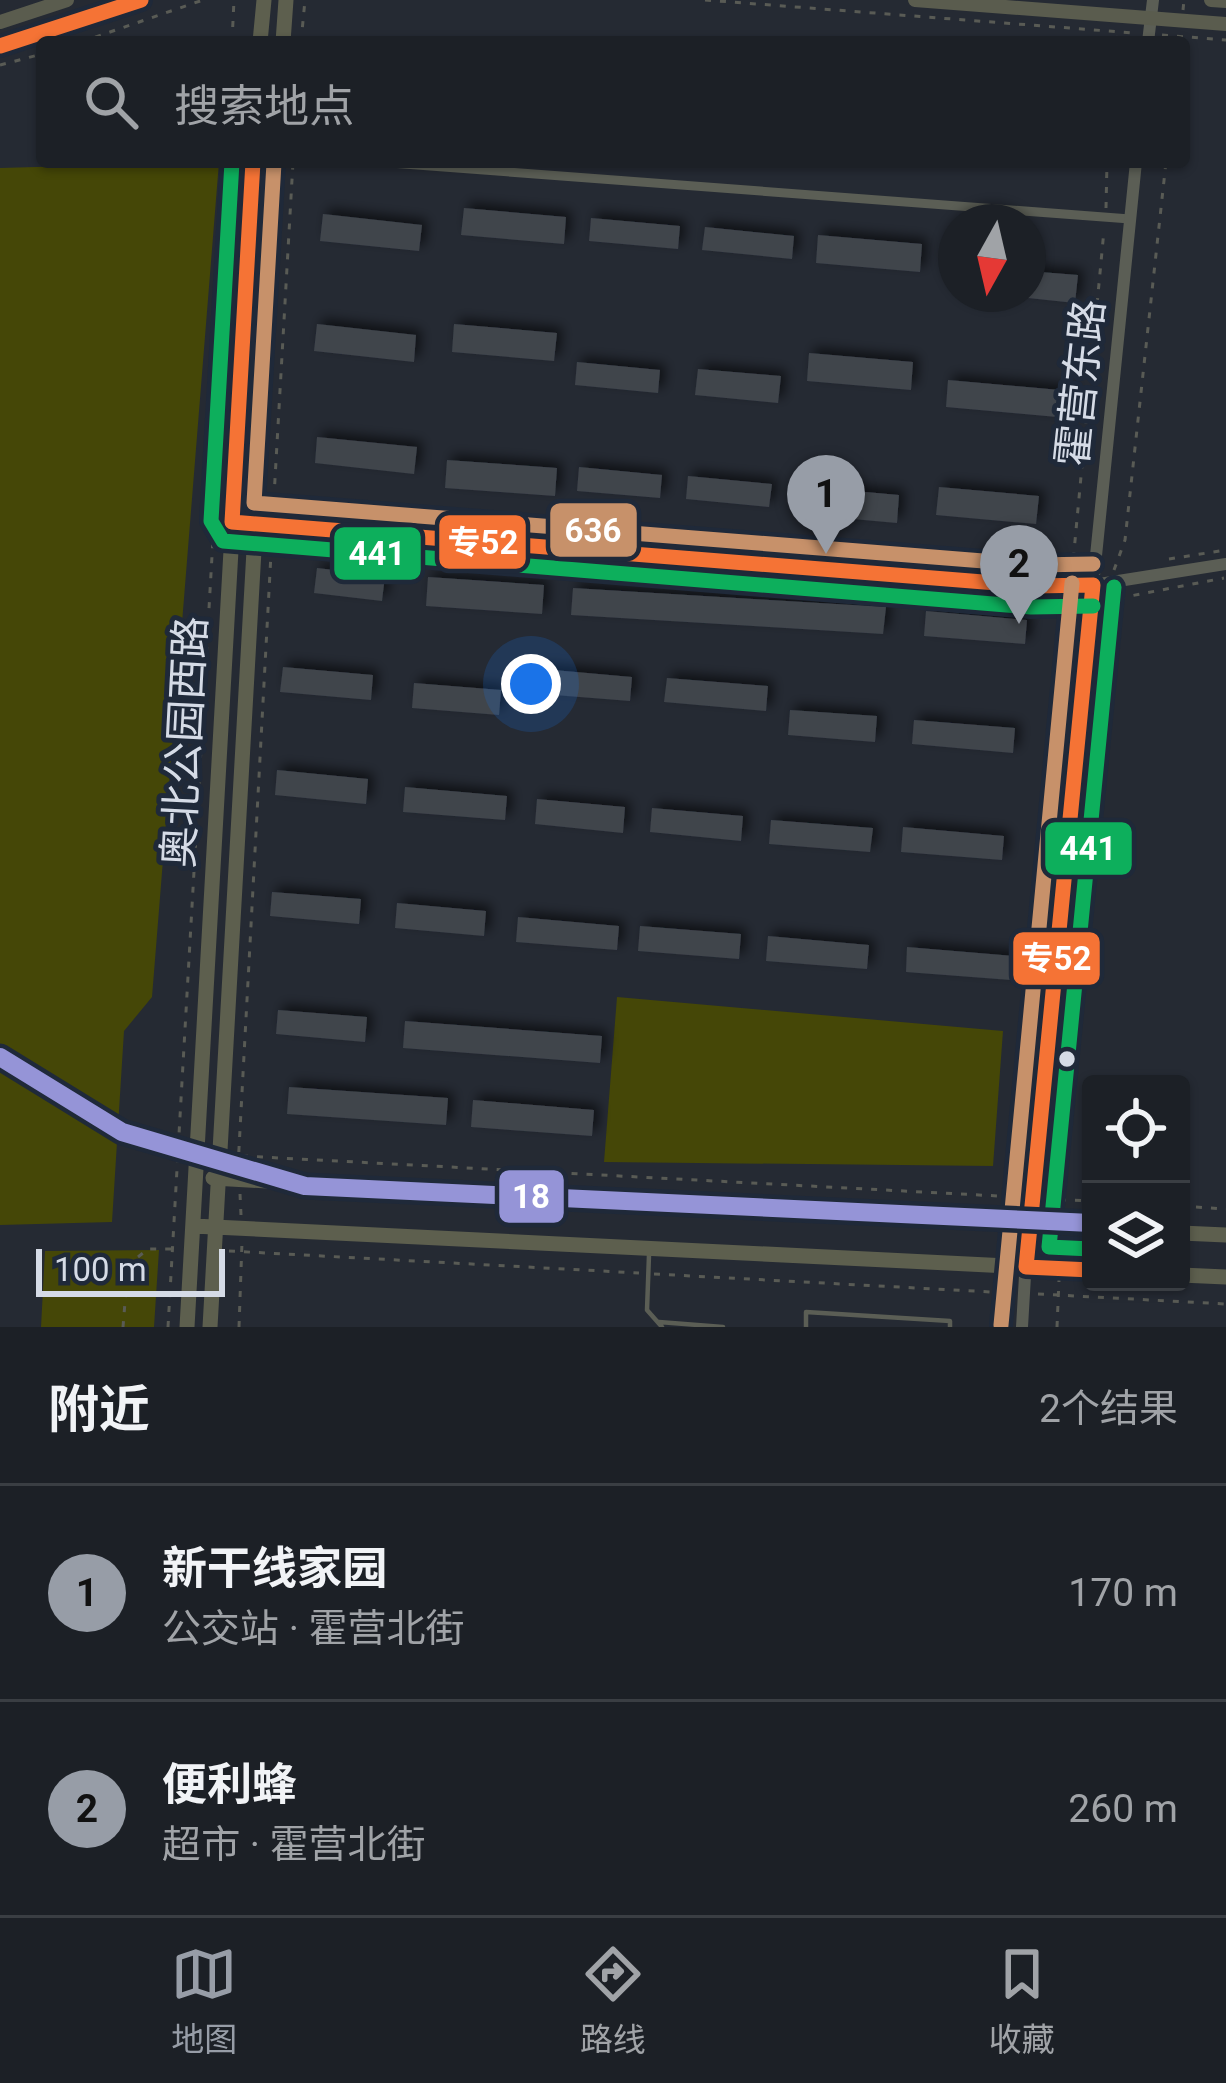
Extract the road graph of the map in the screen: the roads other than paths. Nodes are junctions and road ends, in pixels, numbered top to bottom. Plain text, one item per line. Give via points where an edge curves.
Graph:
1 (67, 0) edge
2 (141, 0) edge
3 (264, 0) edge
4 (286, 0) edge
5 (915, 0) edge
6 (1153, 0) edge
7 (1210, 0) edge
8 (1226, 1) edge
9 (1151, 18) junction
10 (0, 22) edge
11 (1226, 24) edge
12 (261, 36) edge
13 (283, 36) edge
14 (1149, 36) edge
15 (0, 46) edge
16 (253, 168) edge
17 (276, 168) edge
18 (455, 168) edge
19 (1135, 168) edge
20 (1130, 219) junction
21 (232, 522) junction
22 (255, 524) junction
23 (1226, 564) edge
24 (1093, 585) junction
25 (195, 1177) junction
26 (218, 1178) junction
27 (1028, 1225) junction
28 (193, 1226) junction
29 (215, 1227) junction
30 (1082, 1228) edge
31 (1190, 1233) edge
32 (1226, 1235) edge
33 (650, 1248) junction
34 (1025, 1267) junction
35 (1082, 1269) edge
36 (1190, 1275) edge
37 (1226, 1277) edge
38 (660, 1324) edge
39 (187, 1327) edge
40 (210, 1327) edge
41 (723, 1327) edge
42 (806, 1327) edge
43 (950, 1327) edge
44 (1022, 1327) edge

1 - 10 main road
2 - 15 main road
3 - 12 main road
4 - 13 main road
5 - 9 main road
6 - 9 street
7 - 8 main road
9 - 11 main road
9 - 14 street
16 - 21 main road, 奥北公园西路
17 - 22 main road, 奥北公园西路
18 - 20 street
19 - 20 street, 霍营东路
20 - 24 street, 霍营东路
21 - 22 street
21 - 25 main road, 奥北公园西路
22 - 24 street
22 - 26 main road, 奥北公园西路
23 - 24 street
24 - 27 street, 霍营东路
25 - 26 main road
25 - 28 main road, 奥北公园西路
26 - 27 main road
26 - 29 main road, 奥北公园西路
27 - 30 main road
27 - 34 street, 霍营东路
28 - 29 main road
28 - 39 main road, 奥北公园西路
29 - 33 main road
29 - 40 main road, 奥北公园西路
31 - 32 main road
33 - 34 main road
33 - 38 lane via 647,1310
34 - 35 main road
34 - 44 street, 霍营东路
36 - 37 main road
38 - 41 lane
42 - 43 lane via 806,1312

